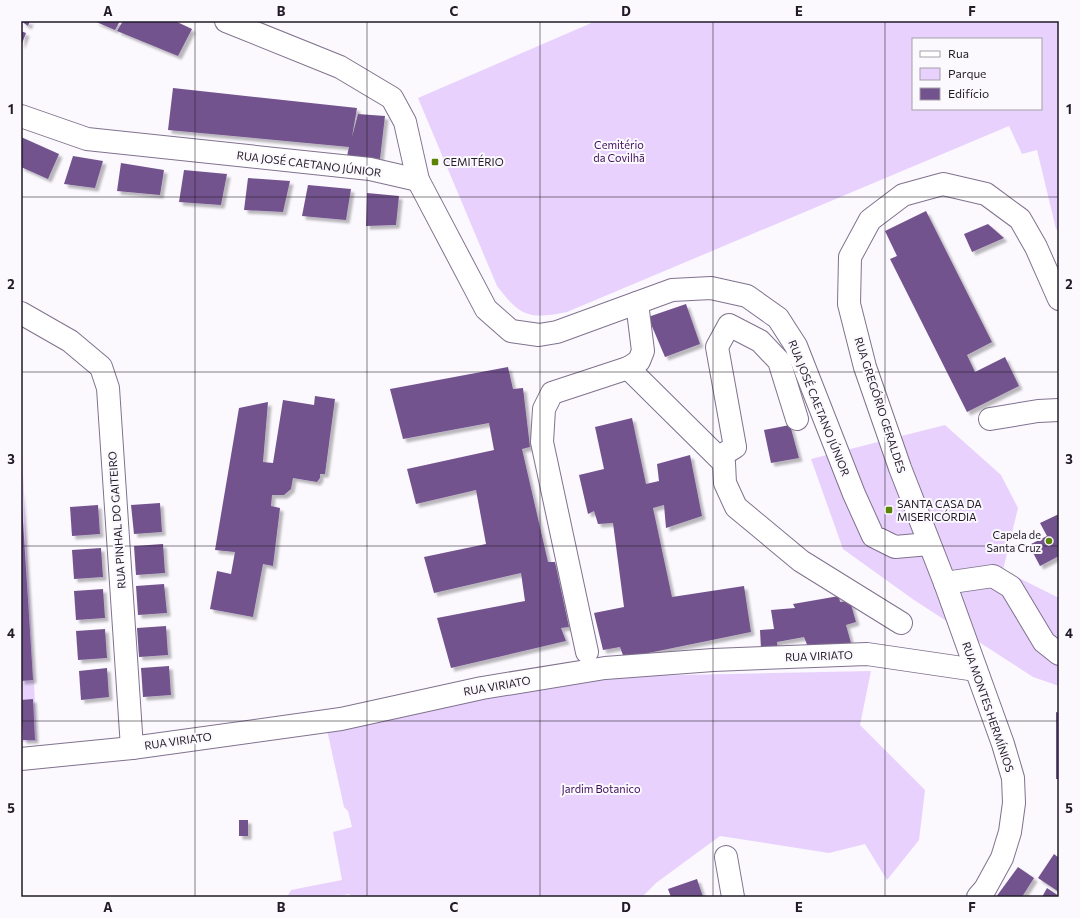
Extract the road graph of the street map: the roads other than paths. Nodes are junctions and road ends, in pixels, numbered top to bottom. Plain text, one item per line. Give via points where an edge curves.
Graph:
1 (226, 21) edge
2 (21, 116) edge
3 (418, 180) junction
4 (1059, 299) edge
5 (637, 303) junction
6 (21, 313) edge
7 (31, 324) edge
8 (628, 368) junction
9 (1059, 410) edge
10 (796, 419) dead end
11 (990, 419) dead end
12 (719, 457) junction
13 (929, 544) junction
14 (945, 583) junction
15 (901, 623) dead end
16 (586, 652) dead end
17 (1059, 654) edge
18 (976, 670) junction
19 (132, 748) junction
20 (21, 759) edge
21 (726, 857) dead end
22 (734, 897) edge
23 (978, 897) edge

1 - 3 street via 340,67 392,98 405,122
2 - 3 street, RUA JOSÉ CAETANO JÚNIOR via 88,139 370,169
3 - 5 street, RUA JOSÉ CAETANO JÚNIOR via 486,309 512,331 539,335 557,332
4 - 13 street, RUA GREGÓRIO GERALDES via 1036,247 1020,219 986,194 943,184 903,195 870,220 850,257 849,304 866,367
5 - 8 street via 643,351 639,361
5 - 13 street, RUA JOSÉ CAETANO JÚNIOR via 672,290 711,288 747,296 778,318 796,346 873,536 895,547
6 - 7 street, RUA PINHAL DO GAITEIRO
7 - 19 street, RUA PINHAL DO GAITEIRO via 70,341 101,366 108,388
8 - 12 street
8 - 16 street via 552,393 544,410 542,442
9 - 11 street
10 - 12 street via 779,360 760,341 729,325 717,347 735,447
12 - 15 street via 724,462 725,483 736,507 801,561
13 - 14 street, RUA GREGÓRIO GERALDES
14 - 17 street via 994,576 1010,587 1044,642
14 - 18 street, RUA MONTES HERMÍNIOS
18 - 19 street, RUA VIRIATO via 867,654 713,660 605,668 482,688 342,720
18 - 23 street, RUA MONTES HERMÍNIOS via 1013,778 1014,803 1010,832 1002,858
19 - 20 street, RUA VIRIATO
21 - 22 street

